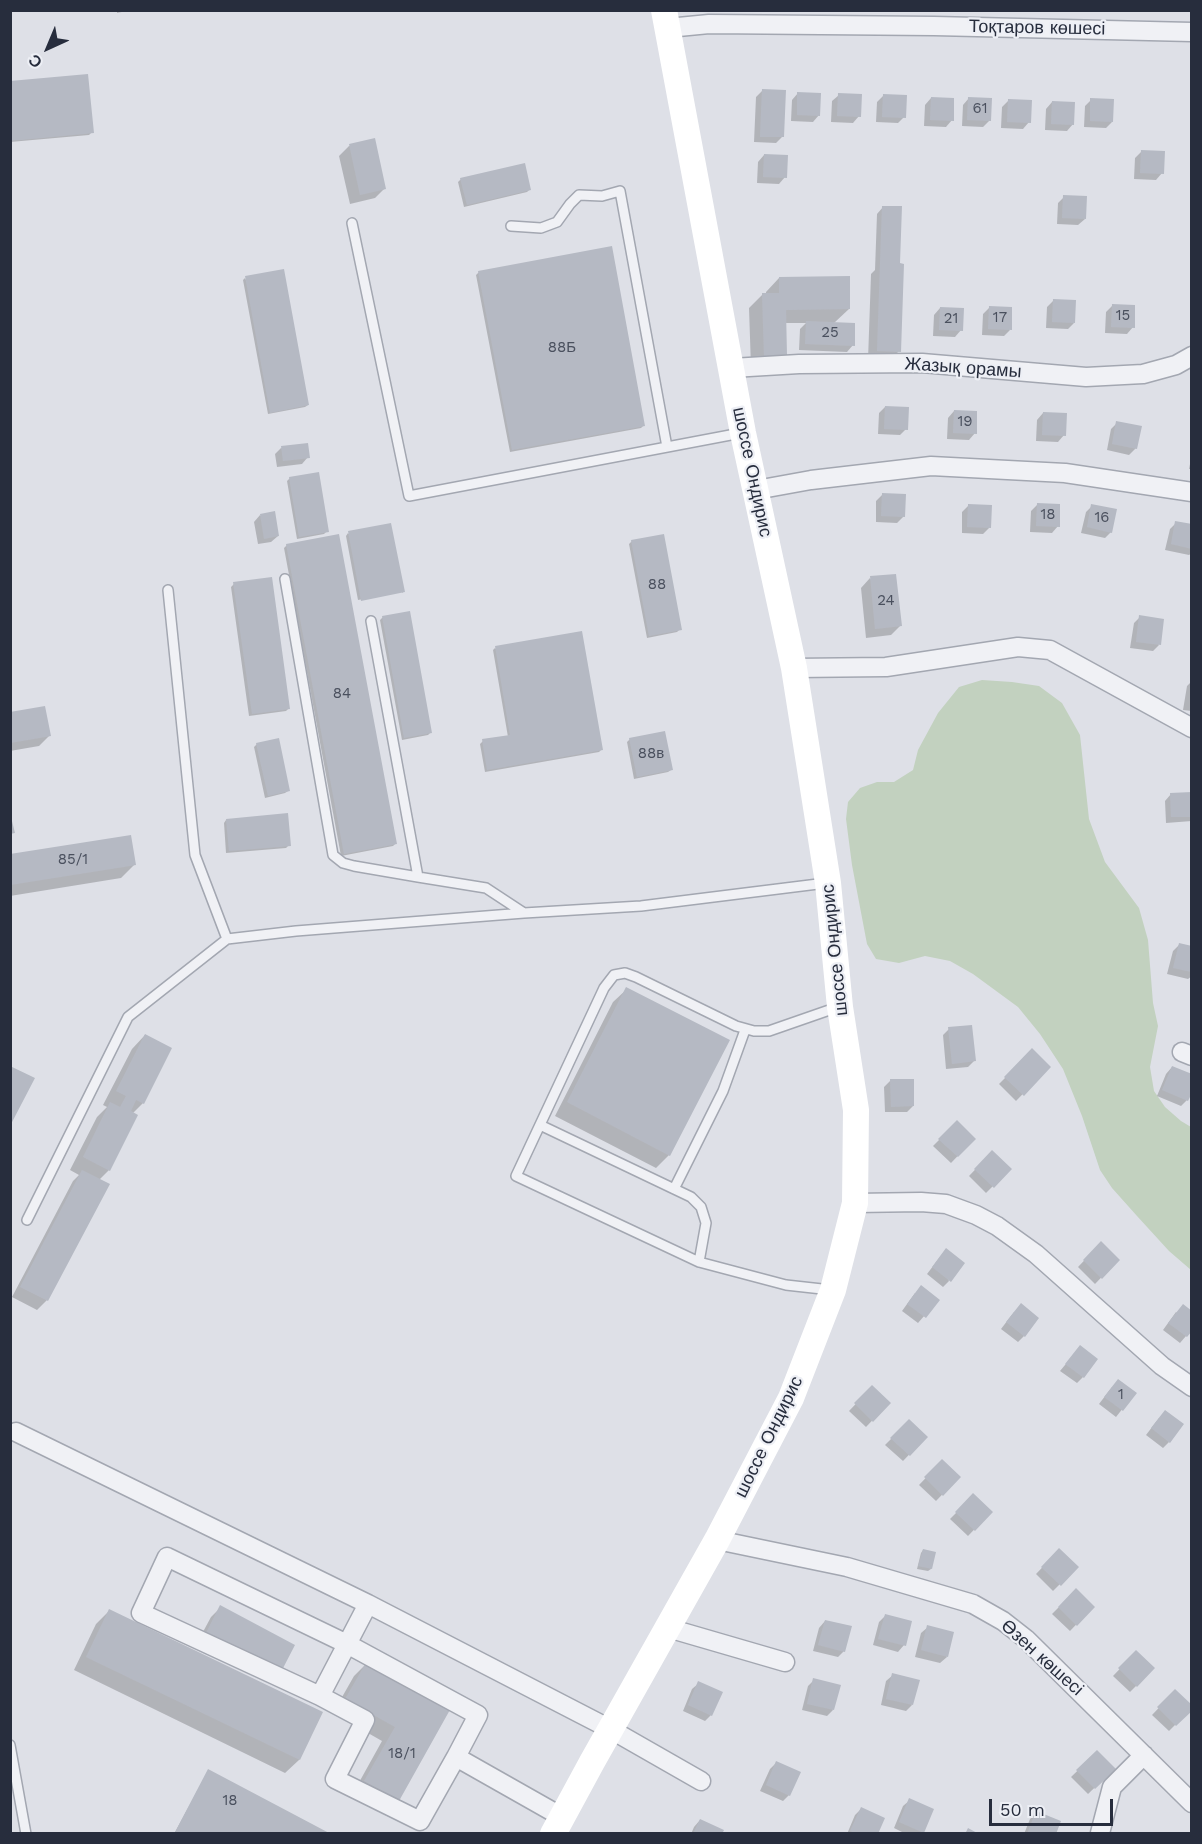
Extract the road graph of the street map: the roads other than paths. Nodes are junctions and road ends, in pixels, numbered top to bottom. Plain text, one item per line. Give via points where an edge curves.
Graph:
1 (666, 19) edge
2 (1191, 32) edge
3 (352, 223) dead end
4 (511, 226) dead end
5 (1191, 356) edge
6 (732, 368) junction
7 (743, 433) junction
8 (667, 447) junction
9 (756, 490) junction
10 (1191, 492) edge
11 (285, 579) dead end
12 (168, 590) dead end
13 (371, 621) dead end
14 (794, 668) junction
15 (1191, 728) edge
16 (418, 877) junction
17 (828, 883) junction
18 (524, 913) junction
19 (227, 939) junction
20 (840, 1007) junction
21 (745, 1030) junction
22 (540, 1125) junction
23 (674, 1189) junction
24 (855, 1203) junction
25 (27, 1220) dead end
26 (699, 1262) junction
27 (833, 1290) junction
28 (1191, 1387) edge
29 (12, 1435) edge
30 (717, 1540) junction
31 (368, 1604) junction
32 (668, 1628) junction
33 (347, 1644) junction
34 (785, 1662) dead end
35 (320, 1696) junction
36 (610, 1729) junction
37 (11, 1751) edge
38 (1144, 1755) junction
39 (456, 1757) junction
40 (701, 1781) dead end
41 (1191, 1803) edge
42 (558, 1825) edge
43 (26, 1833) edge
44 (1100, 1833) edge

1 - 2 street, Тоқтаров көшесі via 709,24
1 - 6 main road, шоссе Ондирис
3 - 8 lane via 409,496
4 - 8 lane via 542,228 557,222 579,195 602,196 620,191
5 - 6 street, Жазық орамы via 1176,365 1143,374 1086,377 922,363
6 - 7 main road, шоссе Ондирис
7 - 8 lane
7 - 9 main road, шоссе Ондирис
9 - 10 street via 931,466 1065,473
9 - 14 main road, шоссе Ондирис
11 - 16 lane via 333,855 354,866
12 - 19 lane via 195,855
13 - 16 lane
14 - 15 street via 886,667 1018,647 1050,650
14 - 17 main road, шоссе Ондирис
16 - 18 lane via 486,888
17 - 18 lane via 641,906
17 - 20 main road, шоссе Ондирис
18 - 19 lane
19 - 25 lane via 128,1017
20 - 21 lane via 769,1031
20 - 24 main road, шоссе Ондирис via 856,1110
21 - 22 lane via 636,977 614,975 603,988
21 - 23 lane via 723,1091
22 - 23 lane
22 - 26 lane via 516,1176
23 - 26 lane via 692,1197 705,1216
24 - 27 main road, шоссе Ондирис
24 - 28 street via 946,1204 997,1226 1036,1254
26 - 27 lane via 786,1285
27 - 30 main road, шоссе Ондирис via 791,1398
29 - 31 street
30 - 32 main road, шоссе Ондирис
30 - 38 street, Өзен көшесі via 847,1567 973,1604 1026,1639
31 - 33 street
31 - 36 street
32 - 34 street
32 - 36 main road, шоссе Ондирис
33 - 35 street
33 - 35 street via 167,1557 141,1613
33 - 39 street via 478,1715
35 - 39 street via 365,1720 335,1779 420,1821
36 - 40 street
36 - 42 main road, шоссе Ондирис
37 - 43 lane
38 - 41 street, Өзен көшесі
38 - 44 street via 1112,1786
39 - 42 street

